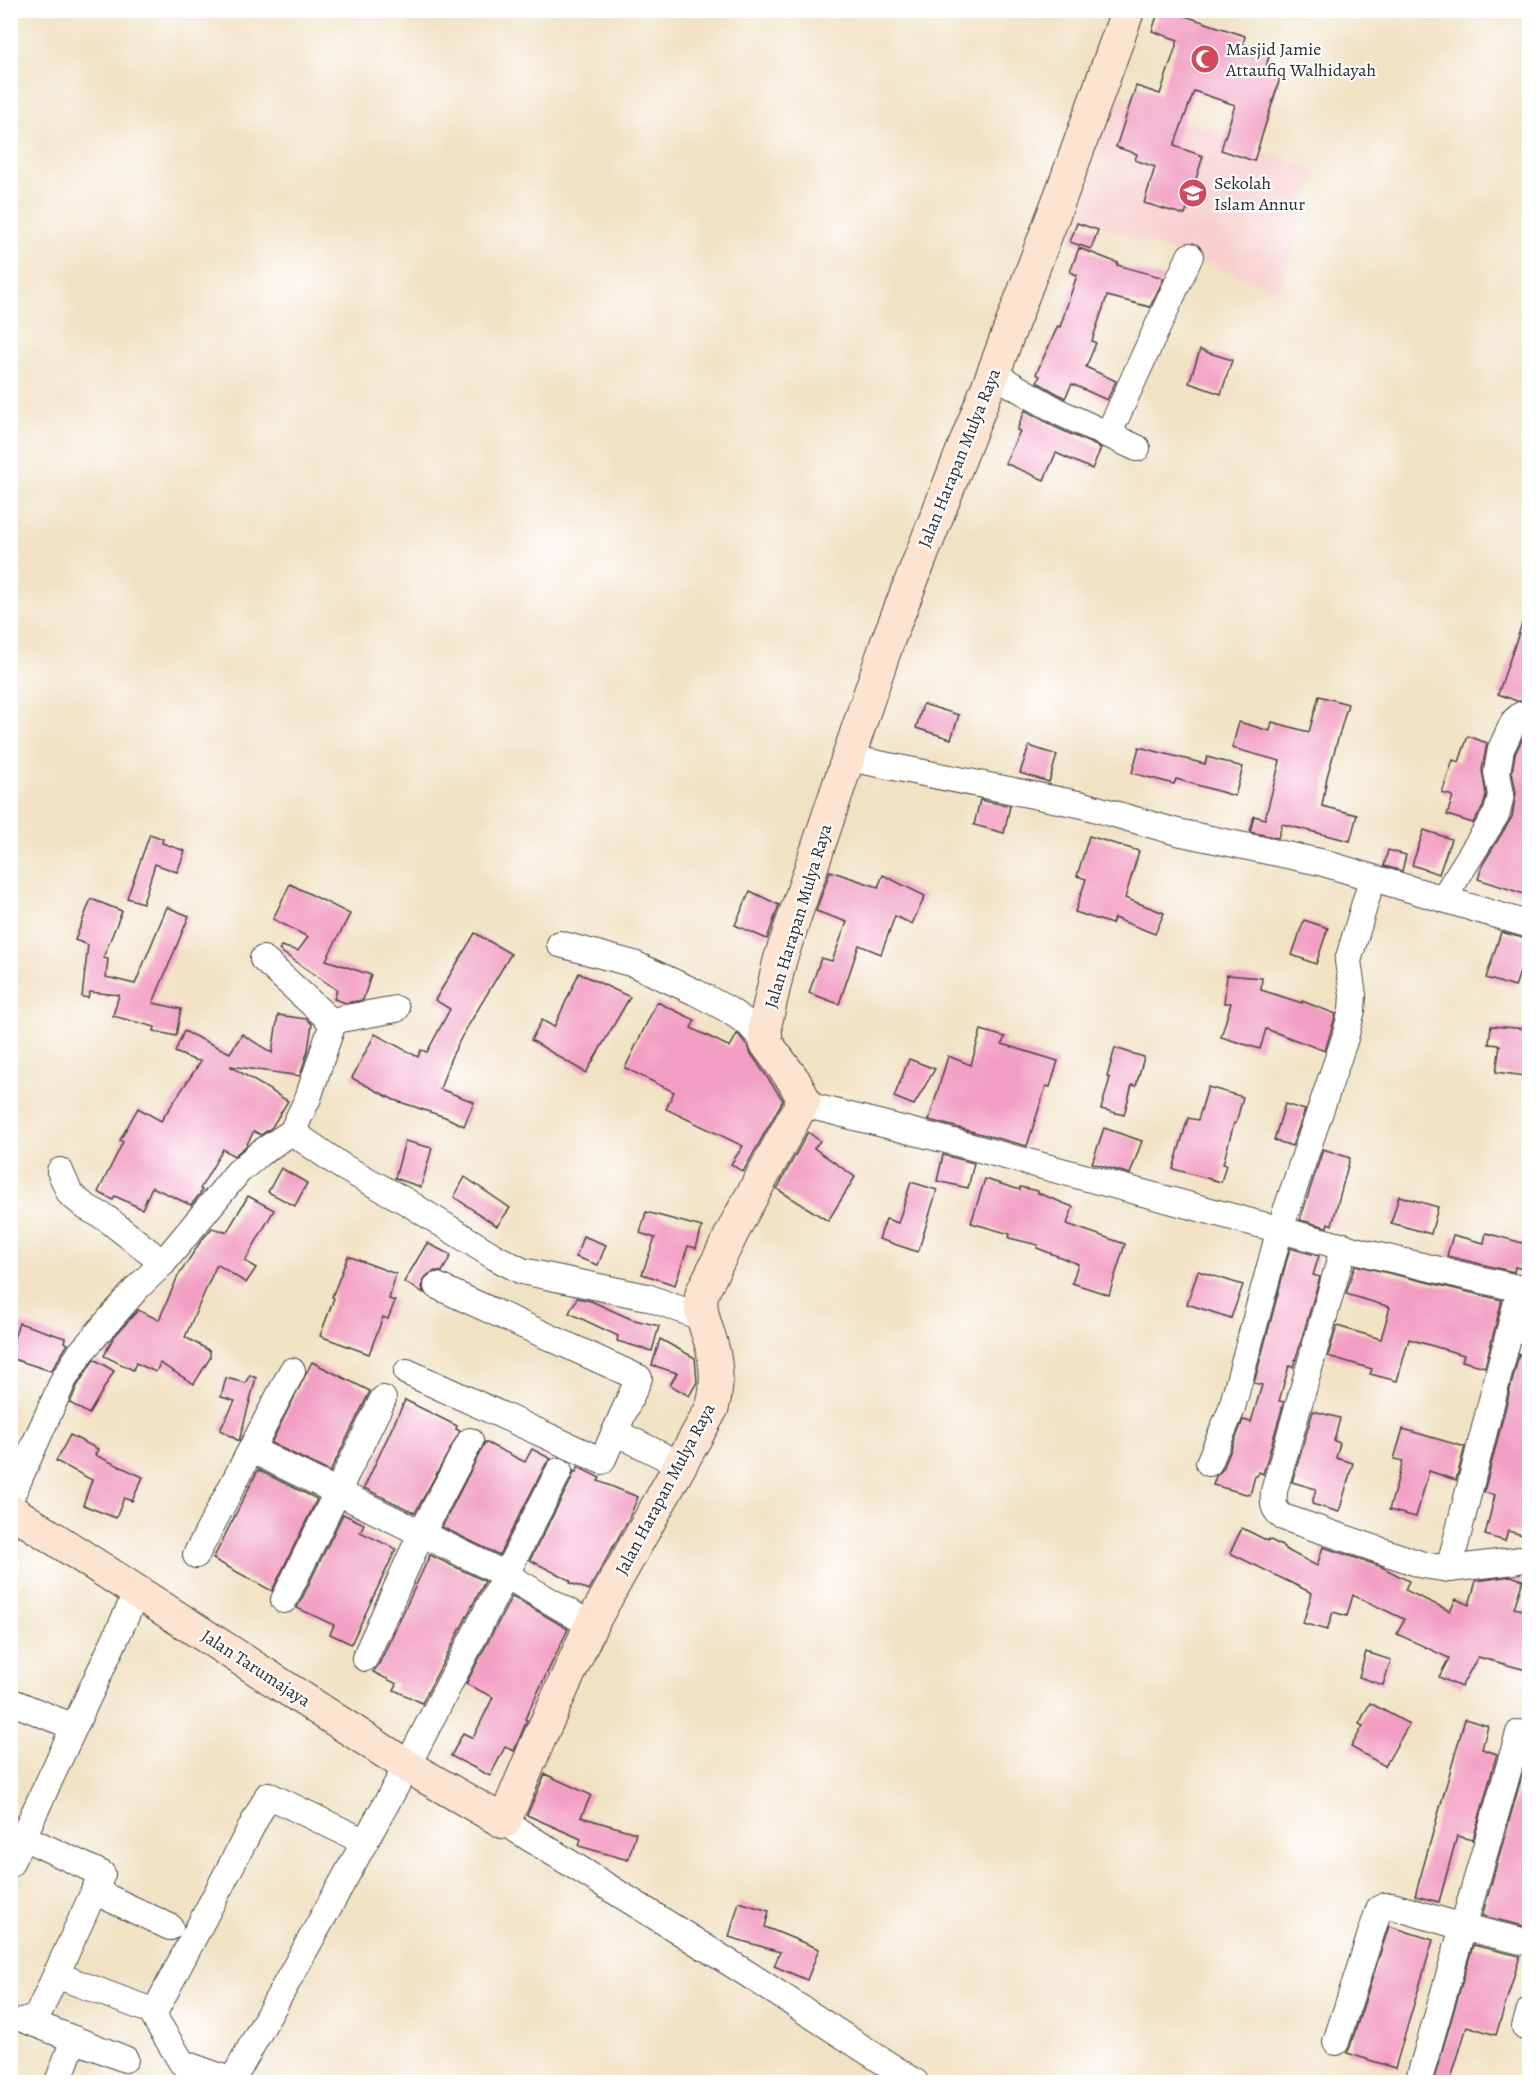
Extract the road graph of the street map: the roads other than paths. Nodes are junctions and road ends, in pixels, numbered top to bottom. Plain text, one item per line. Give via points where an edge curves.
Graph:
1 (1128, 10) edge
2 (1190, 255) dead end
3 (993, 374) junction
4 (1107, 435) junction
5 (1137, 448) dead end
6 (1530, 717) edge
7 (849, 758) junction
8 (1372, 879) junction
9 (1443, 899) junction
10 (1530, 925) edge
11 (560, 944) dead end
12 (263, 959) dead end
13 (396, 1009) dead end
14 (333, 1023) junction
15 (766, 1043) junction
16 (802, 1104) junction
17 (292, 1132) junction
18 (60, 1171) dead end
19 (1280, 1229) junction
20 (1344, 1246) junction
21 (163, 1263) junction
22 (437, 1286) dead end
23 (1525, 1291) edge
24 (703, 1318) junction
25 (292, 1371) dead end
26 (407, 1372) dead end
27 (383, 1399) dead end
28 (615, 1432) junction
29 (470, 1442) dead end
30 (252, 1450) junction
31 (1209, 1463) dead end
32 (681, 1465) junction
33 (559, 1471) dead end
34 (337, 1493) junction
35 (10, 1499) edge
36 (10, 1510) edge
37 (421, 1534) junction
38 (196, 1555) dead end
39 (1530, 1557) edge
40 (1449, 1569) junction
41 (506, 1575) junction
42 (137, 1592) junction
43 (284, 1600) dead end
44 (591, 1624) junction
45 (365, 1658) dead end
46 (10, 1701) edge
47 (74, 1727) junction
48 (1519, 1733) dead end
49 (407, 1767) junction
50 (504, 1822) junction
51 (23, 1837) junction
52 (365, 1842) junction
53 (10, 1864) edge
54 (94, 1891) junction
55 (170, 1927) dead end
56 (1463, 1927) junction
57 (1530, 1943) edge
58 (56, 1975) junction
59 (144, 2008) dead end
60 (74, 2039) junction
61 (1336, 2042) dead end
62 (125, 2059) dead end
63 (1419, 2076) dead end
64 (58, 2082) edge
65 (915, 2082) edge

1 - 3 street, Jalan Harapan Mulya Raya
2 - 4 street
3 - 4 street
3 - 7 street, Jalan Harapan Mulya Raya via 888,640
4 - 5 street
6 - 9 street via 1521,715 1509,730 1497,772 1501,795 1497,813
7 - 8 street via 1083,805 1177,832 1304,858
7 - 15 street, Jalan Harapan Mulya Raya via 780,960 765,1025
8 - 9 street
8 - 19 street via 1348,961 1353,995 1345,1038
9 - 10 street
11 - 15 street via 634,964 685,988 727,1009 749,1024
12 - 14 street
13 - 14 street via 341,1018
14 - 17 street via 308,1098
15 - 16 street via 802,1094
16 - 19 street
16 - 24 street, Jalan Harapan Mulya Raya via 717,1261 700,1302
17 - 21 street via 238,1172
17 - 24 street via 343,1167 522,1271 647,1297
18 - 21 street via 70,1194
19 - 20 street
19 - 31 street via 1242,1375
20 - 23 street
20 - 40 street via 1273,1504 1283,1517 1423,1566
21 - 35 street via 81,1352 64,1379
22 - 28 street via 639,1378
23 - 40 street
24 - 32 street, Jalan Harapan Mulya Raya via 712,1346 716,1395
25 - 30 street
26 - 28 street via 602,1461
27 - 34 street
28 - 32 street
29 - 37 street
30 - 34 street
30 - 38 street
32 - 44 street, Jalan Harapan Mulya Raya
33 - 41 street
34 - 37 street
34 - 43 street
36 - 42 street, Jalan Tarumajaya
37 - 41 street
37 - 45 street
39 - 40 street
41 - 44 street
41 - 49 street
42 - 47 street
42 - 49 street, Jalan Tarumajaya
44 - 50 street, Jalan Harapan Mulya Raya
46 - 47 street
47 - 51 street
48 - 56 street
49 - 50 street, Jalan Tarumajaya
49 - 52 street
50 - 65 street
51 - 53 street
51 - 54 street via 102,1874
52 - 52 street via 232,2081 182,2063 153,2015 268,1795
54 - 55 street
54 - 58 street
56 - 57 street
56 - 61 street via 1392,1905 1379,1909
56 - 63 street
58 - 59 street
58 - 60 street via 30,2022
60 - 62 street
60 - 64 street

